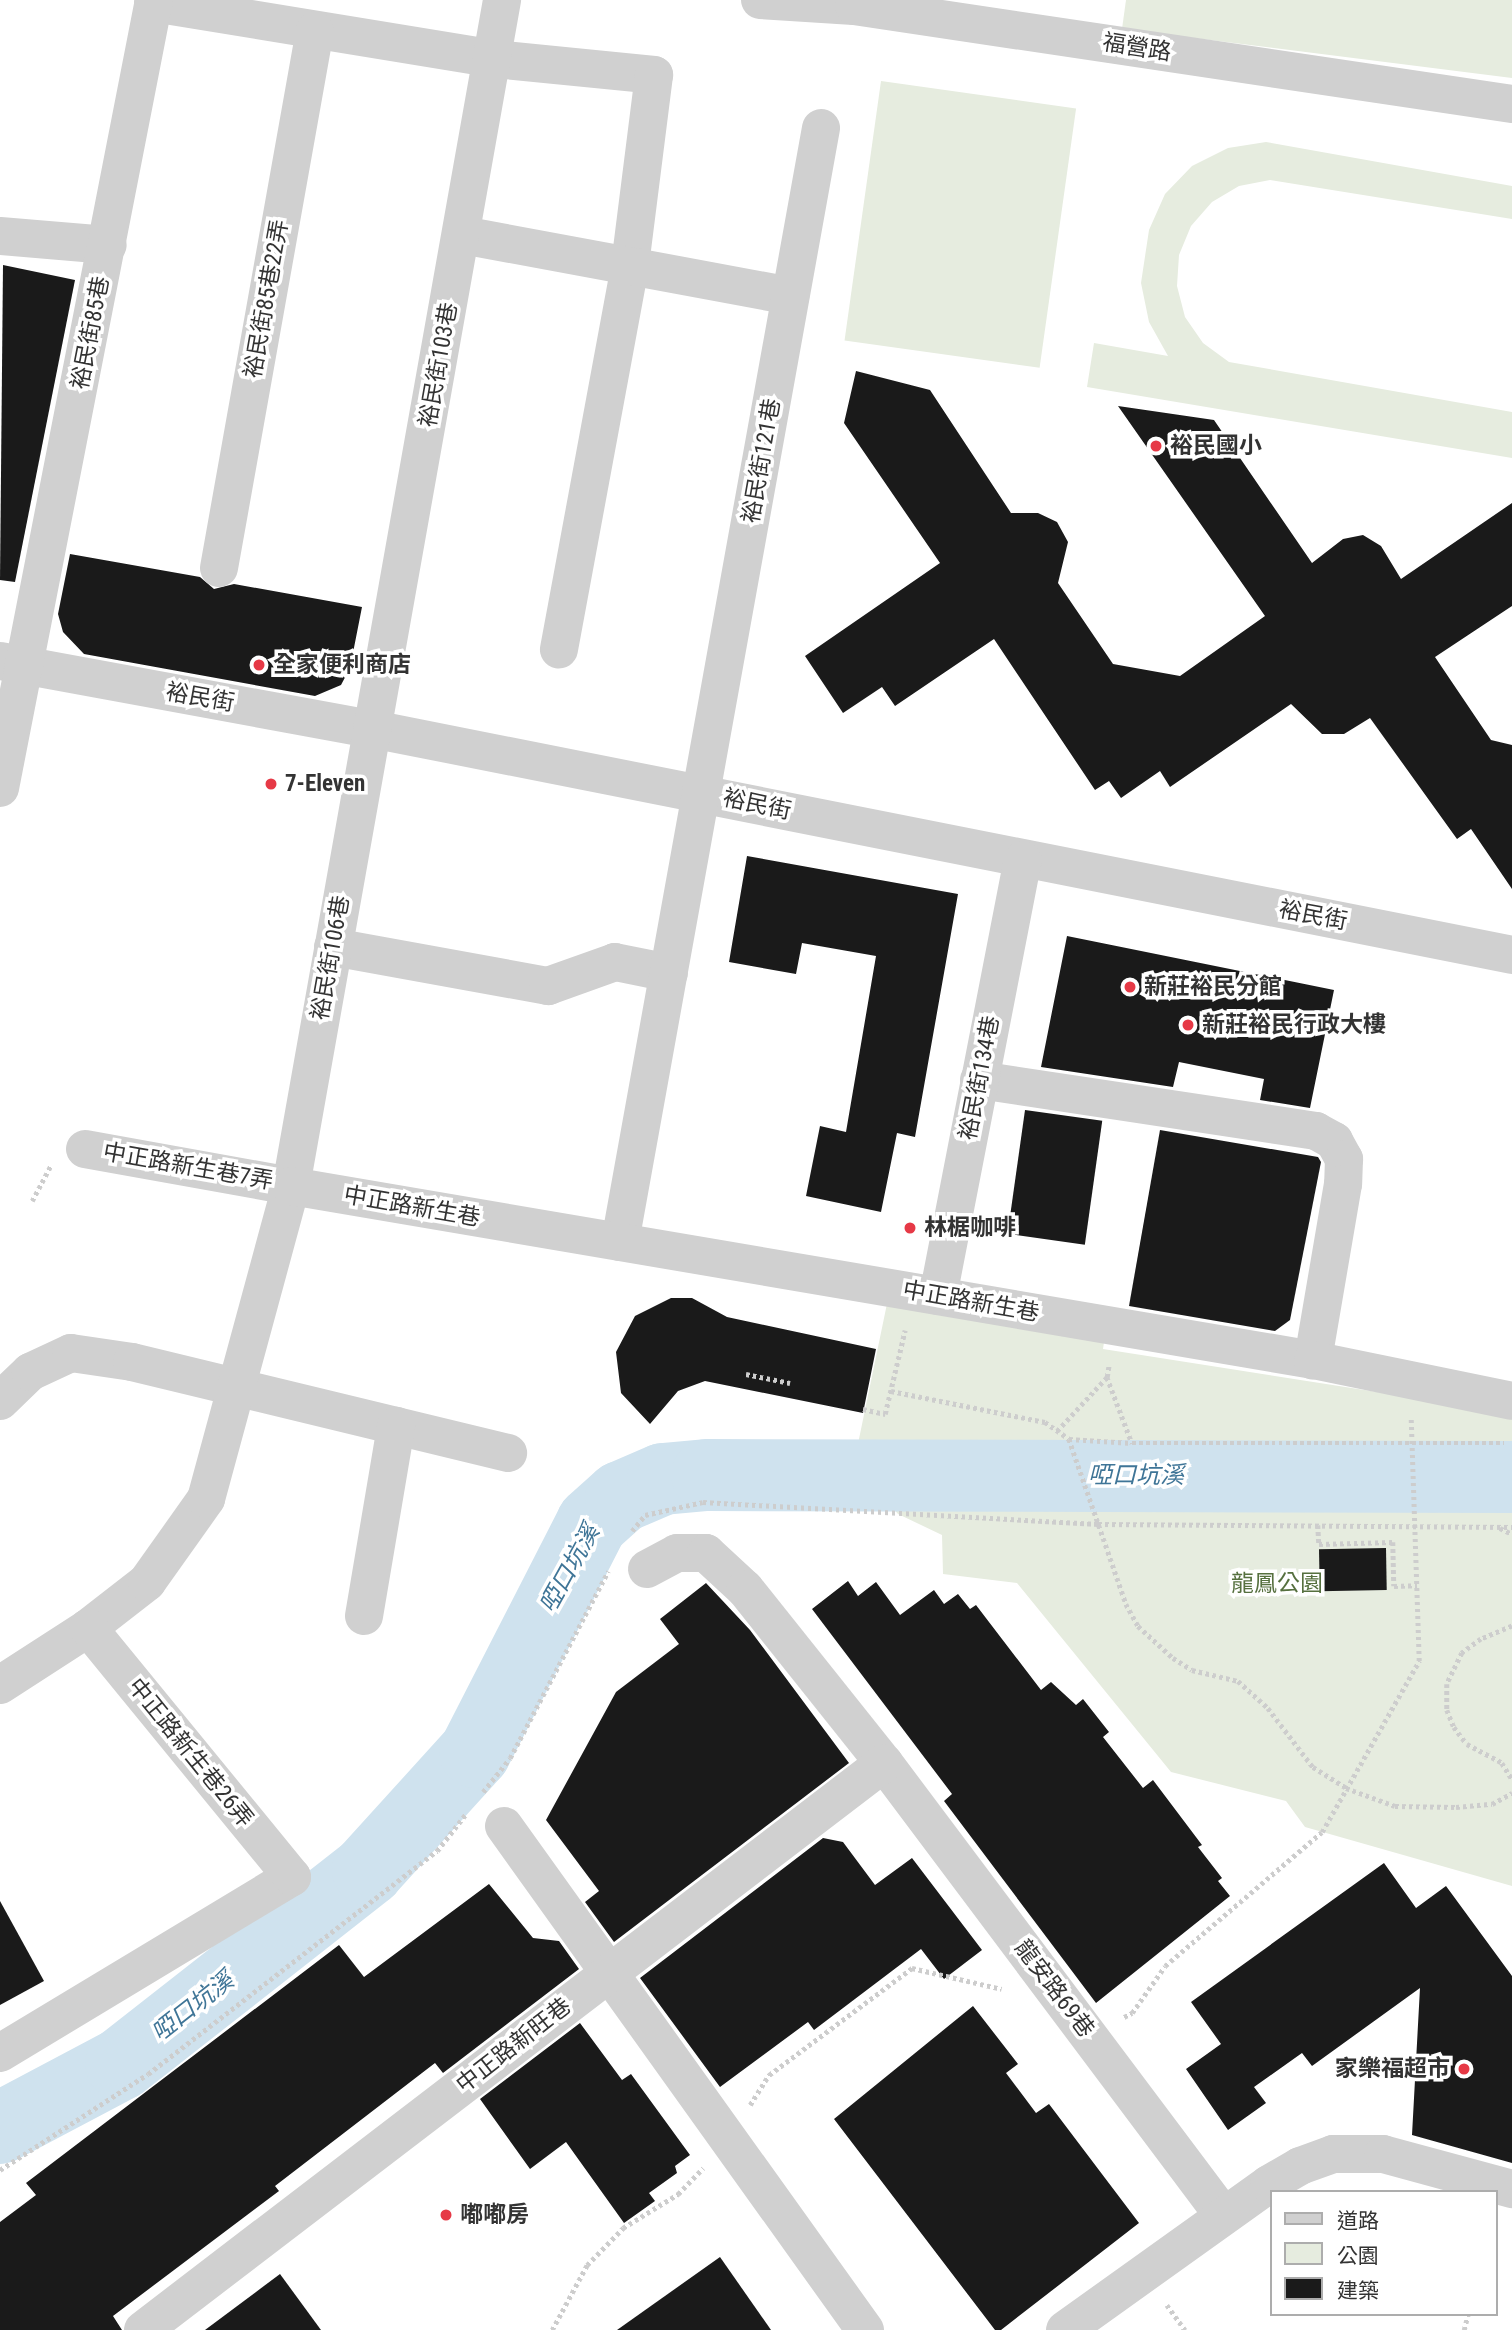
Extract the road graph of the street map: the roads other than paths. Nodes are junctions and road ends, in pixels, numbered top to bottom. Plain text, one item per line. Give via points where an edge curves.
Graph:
1 (502, 0) edge
2 (760, 0) edge
3 (153, 2) edge
4 (315, 30) junction
5 (495, 59) junction
6 (1512, 104) edge
7 (821, 128) dead end
8 (0, 236) edge
9 (462, 236) junction
10 (108, 246) junction
11 (630, 266) junction
12 (790, 296) junction
13 (219, 568) dead end
14 (559, 649) dead end
15 (12, 663) edge
16 (372, 729) junction
17 (0, 788) edge
18 (703, 794) junction
19 (1023, 860) junction
20 (334, 947) junction
21 (1512, 955) edge
22 (669, 973) junction
23 (979, 1080) junction
24 (85, 1149) dead end
25 (290, 1186) junction
26 (620, 1242) junction
27 (926, 1294) junction
28 (1313, 1360) junction
29 (239, 1388) junction
30 (0, 1401) edge
31 (1512, 1401) edge
32 (396, 1426) junction
33 (508, 1453) dead end
34 (630, 1566) road end
35 (364, 1616) dead end
36 (88, 1628) junction
37 (0, 1685) edge
38 (884, 1763) junction
39 (504, 1826) dead end
40 (609, 1973) junction
41 (0, 2053) edge
42 (1512, 2189) edge
43 (1223, 2216) junction
44 (143, 2330) edge
45 (865, 2330) edge
46 (1065, 2330) edge

1 - 5 street, 裕民街103巷
2 - 6 street, 福營路 via 854,6
3 - 4 street
3 - 10 street, 裕民街85巷
4 - 5 street
4 - 13 street, 裕民街85巷22弄
5 - 9 street, 裕民街103巷
5 - 11 street via 654,75
7 - 12 street, 裕民街121巷
8 - 10 street
9 - 11 street
9 - 16 street, 裕民街103巷
10 - 15 street, 裕民街85巷
11 - 12 street
11 - 14 street
12 - 18 street, 裕民街121巷
15 - 16 street, 裕民街
15 - 17 street, 裕民街85巷
16 - 18 street, 裕民街
16 - 20 street, 裕民街106巷
18 - 19 street, 裕民街
18 - 22 street, 裕民街121巷
19 - 21 street, 裕民街
19 - 23 street, 裕民街134巷
20 - 22 street via 548,986 615,962
20 - 25 street, 裕民街106巷
22 - 26 street
23 - 27 street, 裕民街134巷
23 - 28 street via 1316,1131 1334,1141 1344,1158 1343,1184
24 - 25 street, 中正路新生巷7弄
25 - 26 street, 中正路新生巷
25 - 29 street
26 - 27 street, 中正路新生巷
27 - 28 street, 中正路新生巷
28 - 31 street, 中正路新生巷
29 - 30 street via 132,1362 71,1353 30,1372
29 - 32 street
29 - 36 street via 206,1499 147,1582
32 - 33 street
32 - 35 street
34 - 38 street, 龍安路69巷 via 677,1553 706,1553 719,1561
36 - 37 street
36 - 41 street, 中正路新生巷26弄 via 292,1877
38 - 40 street, 中正路新旺巷
38 - 43 street, 龍安路69巷
39 - 40 street
40 - 44 street, 中正路新旺巷
40 - 45 street
42 - 43 street via 1383,2154 1333,2154 1300,2166
43 - 46 street

